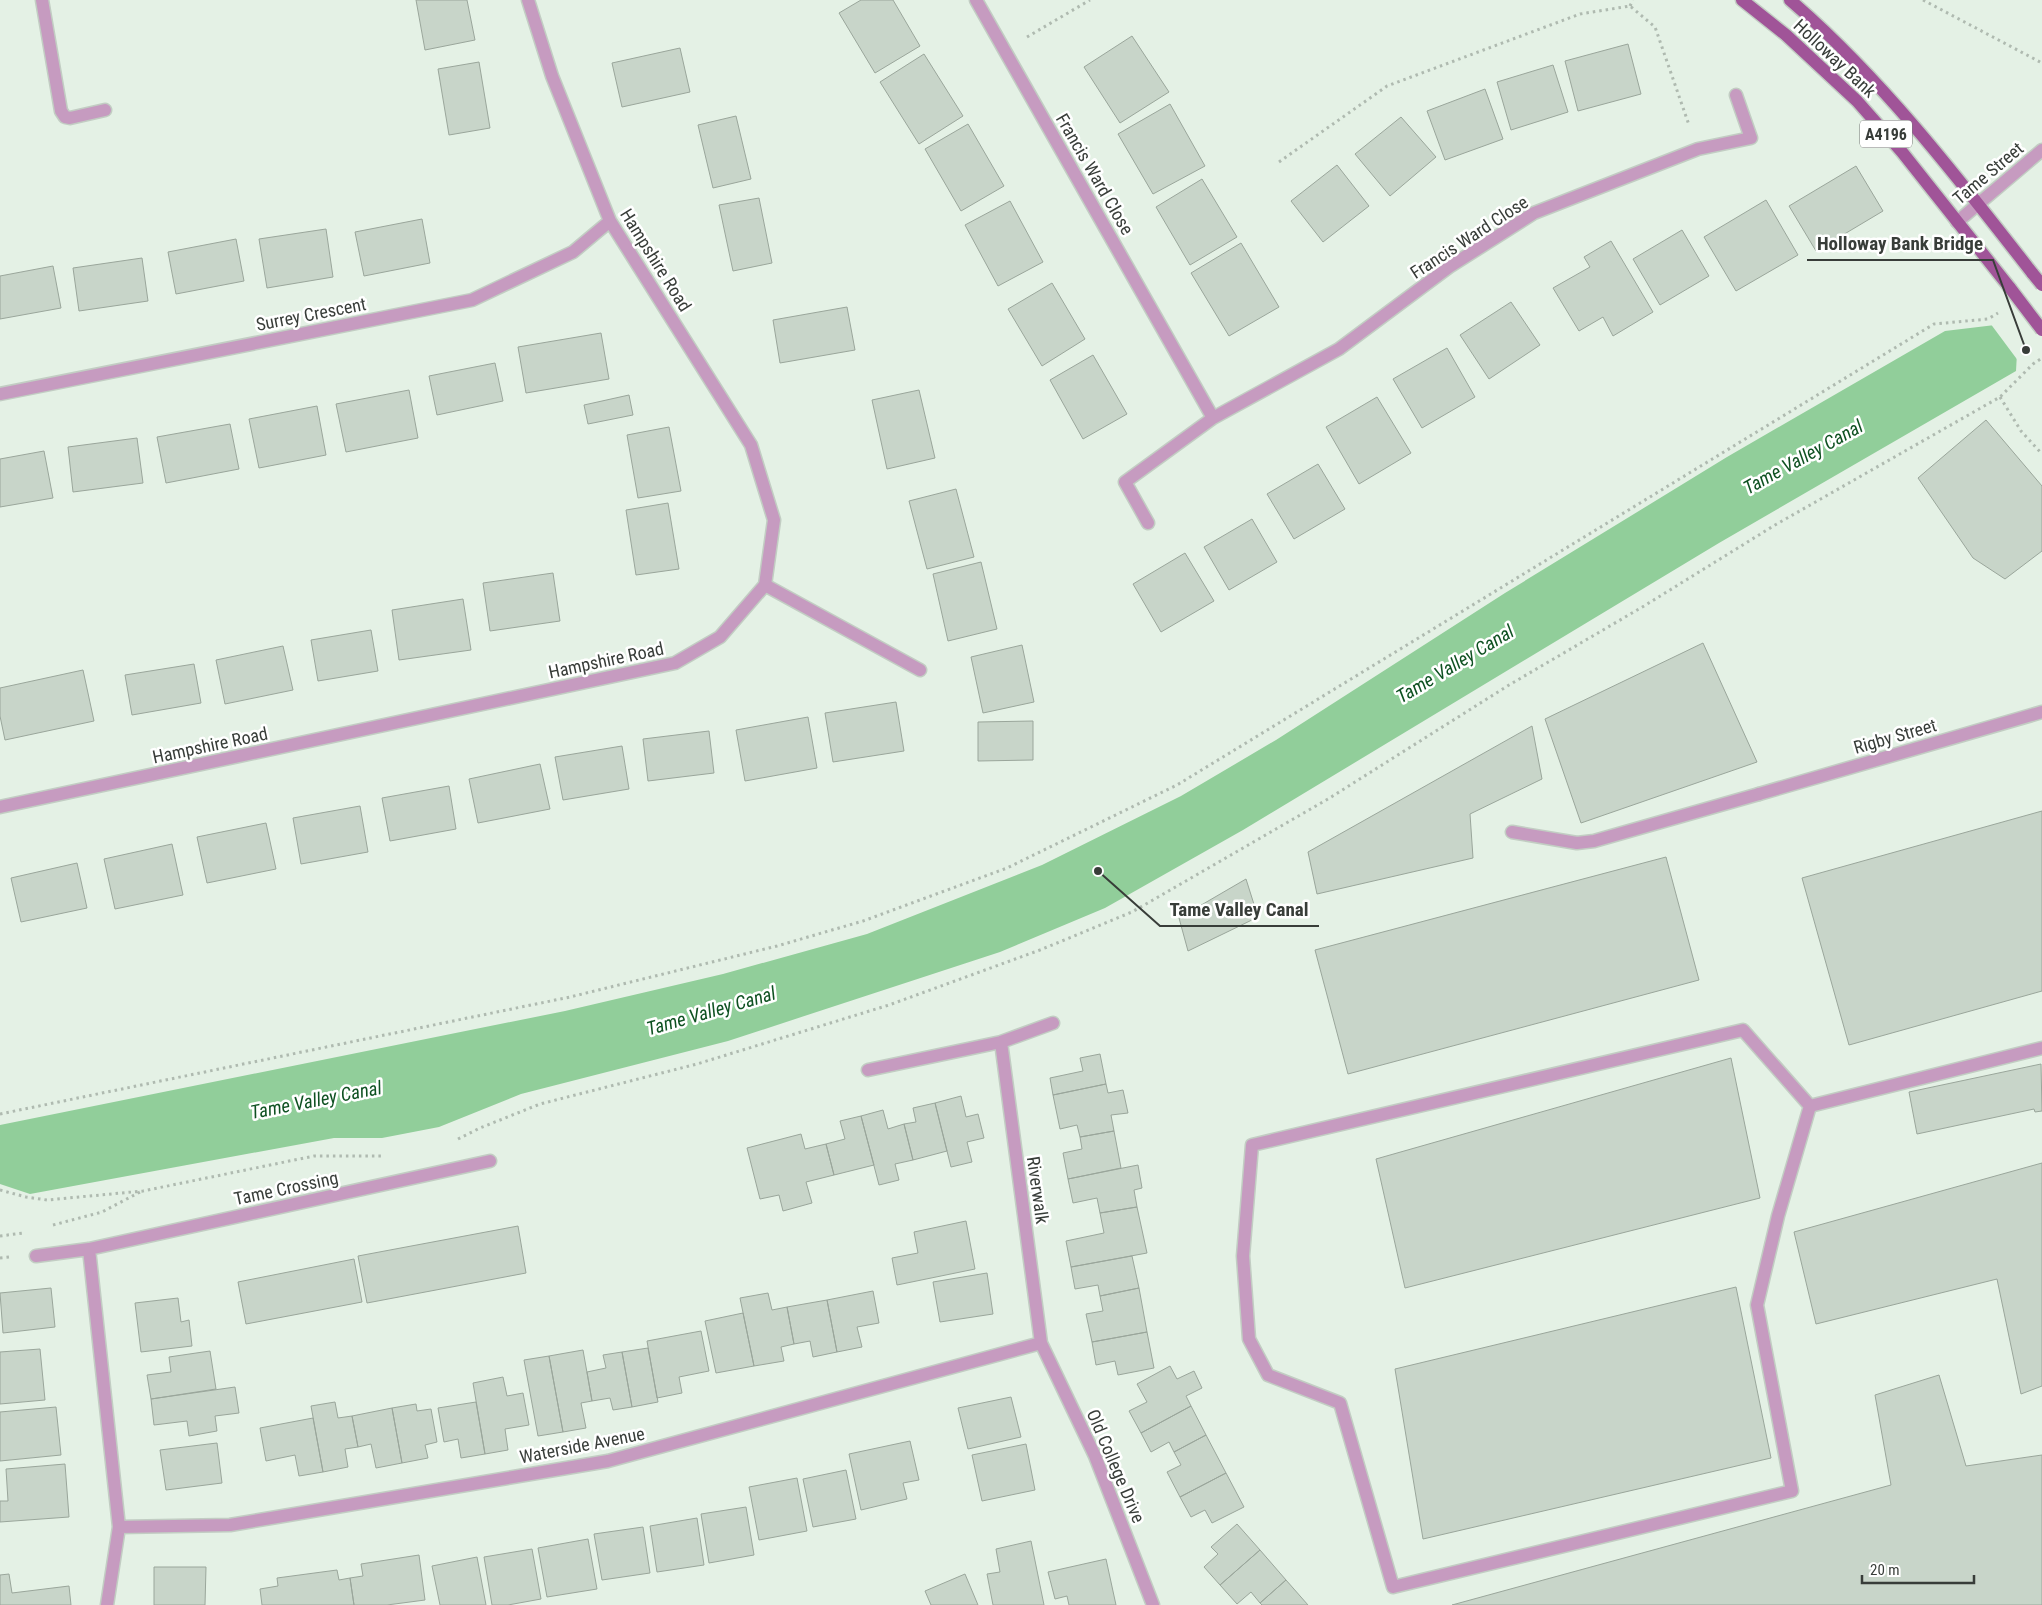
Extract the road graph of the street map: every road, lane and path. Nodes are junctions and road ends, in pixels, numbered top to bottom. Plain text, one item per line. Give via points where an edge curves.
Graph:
1 (42, 0) edge
2 (528, 0) edge
3 (976, 0) edge
4 (1090, 0) edge
5 (1633, 0) edge
6 (1742, 0) edge
7 (1790, 0) edge
8 (1923, 0) edge
9 (1630, 6) junction
10 (1005, 50) junction
11 (2042, 63) edge
12 (1736, 95) dead end
13 (105, 110) dead end
14 (1698, 149) junction
15 (2042, 150) edge
16 (1279, 162) dead end
17 (1979, 204) junction
18 (610, 221) junction
19 (1957, 222) junction
20 (2042, 285) edge
21 (2003, 309) dead end
22 (2042, 330) edge
23 (2042, 358) edge
24 (0, 394) edge
25 (2000, 397) junction
26 (1213, 418) junction
27 (2042, 454) edge
28 (1148, 523) dead end
29 (766, 585) junction
30 (920, 670) dead end
31 (2042, 712) edge
32 (0, 807) edge
33 (1512, 832) dead end
34 (1053, 1023) dead end
35 (1001, 1042) junction
36 (2042, 1048) edge
37 (868, 1070) dead end
38 (1810, 1106) junction
39 (0, 1114) edge
40 (457, 1140) dead end
41 (392, 1156) dead end
42 (490, 1161) dead end
43 (0, 1190) edge
44 (143, 1190) junction
45 (47, 1227) dead end
46 (29, 1232) dead end
47 (0, 1236) edge
48 (89, 1249) junction
49 (36, 1256) dead end
50 (1041, 1343) junction
51 (119, 1527) junction
52 (107, 1605) edge
53 (1153, 1605) edge

1 - 13 street via 61,111 70,118
2 - 18 street, Hampshire Road via 552,76
3 - 10 street, Francis Ward Close
4 - 10 path
5 - 9 path
6 - 19 main road, Holloway Bank / A4196 via 1786,35 1857,101
7 - 17 main road, Holloway Bank / A4196 via 1872,79
8 - 11 path
9 - 14 path via 1654,27
9 - 16 path via 1580,14 1387,86
10 - 26 street, Francis Ward Close
12 - 14 street, Francis Ward Close via 1751,138
14 - 26 street, Francis Ward Close via 1534,213 1449,267 1339,349
15 - 17 street, Tame Street
17 - 19 street, Tame Street
17 - 20 main road, Holloway Bank / A4196, bridge
18 - 24 street, Surrey Crescent via 573,252 472,300
18 - 29 street, Hampshire Road via 751,445 774,520
19 - 22 main road, Holloway Bank / A4196, bridge
21 - 39 path via 1988,320 1934,324 1176,785 1007,868 863,922 570,997
23 - 25 path
25 - 27 path via 2021,431
25 - 40 path via 1775,525 1509,685 1328,799 1132,912 1040,950 889,1005 697,1064 540,1104
26 - 28 street, Francis Ward Close via 1125,482
29 - 30 street
29 - 32 street, Hampshire Road via 720,637 675,663
31 - 33 street, Rigby Street via 1594,841 1577,843
34 - 35 street
35 - 37 street
35 - 50 street, Riverwalk
36 - 38 street
38 - 38 street via 1743,1030 1252,1145 1243,1256 1250,1339 1268,1375 1340,1403 1393,1588 1792,1491 1757,1305 1778,1216
41 - 44 path via 314,1156
42 - 48 street, Tame Crossing
43 - 44 path via 47,1200
44 - 45 path via 102,1212
46 - 47 path
48 - 49 street, Tame Crossing
48 - 51 street
50 - 51 street, Waterside Avenue via 608,1461 230,1524
50 - 53 street, Old College Drive via 1095,1456
51 - 52 street

